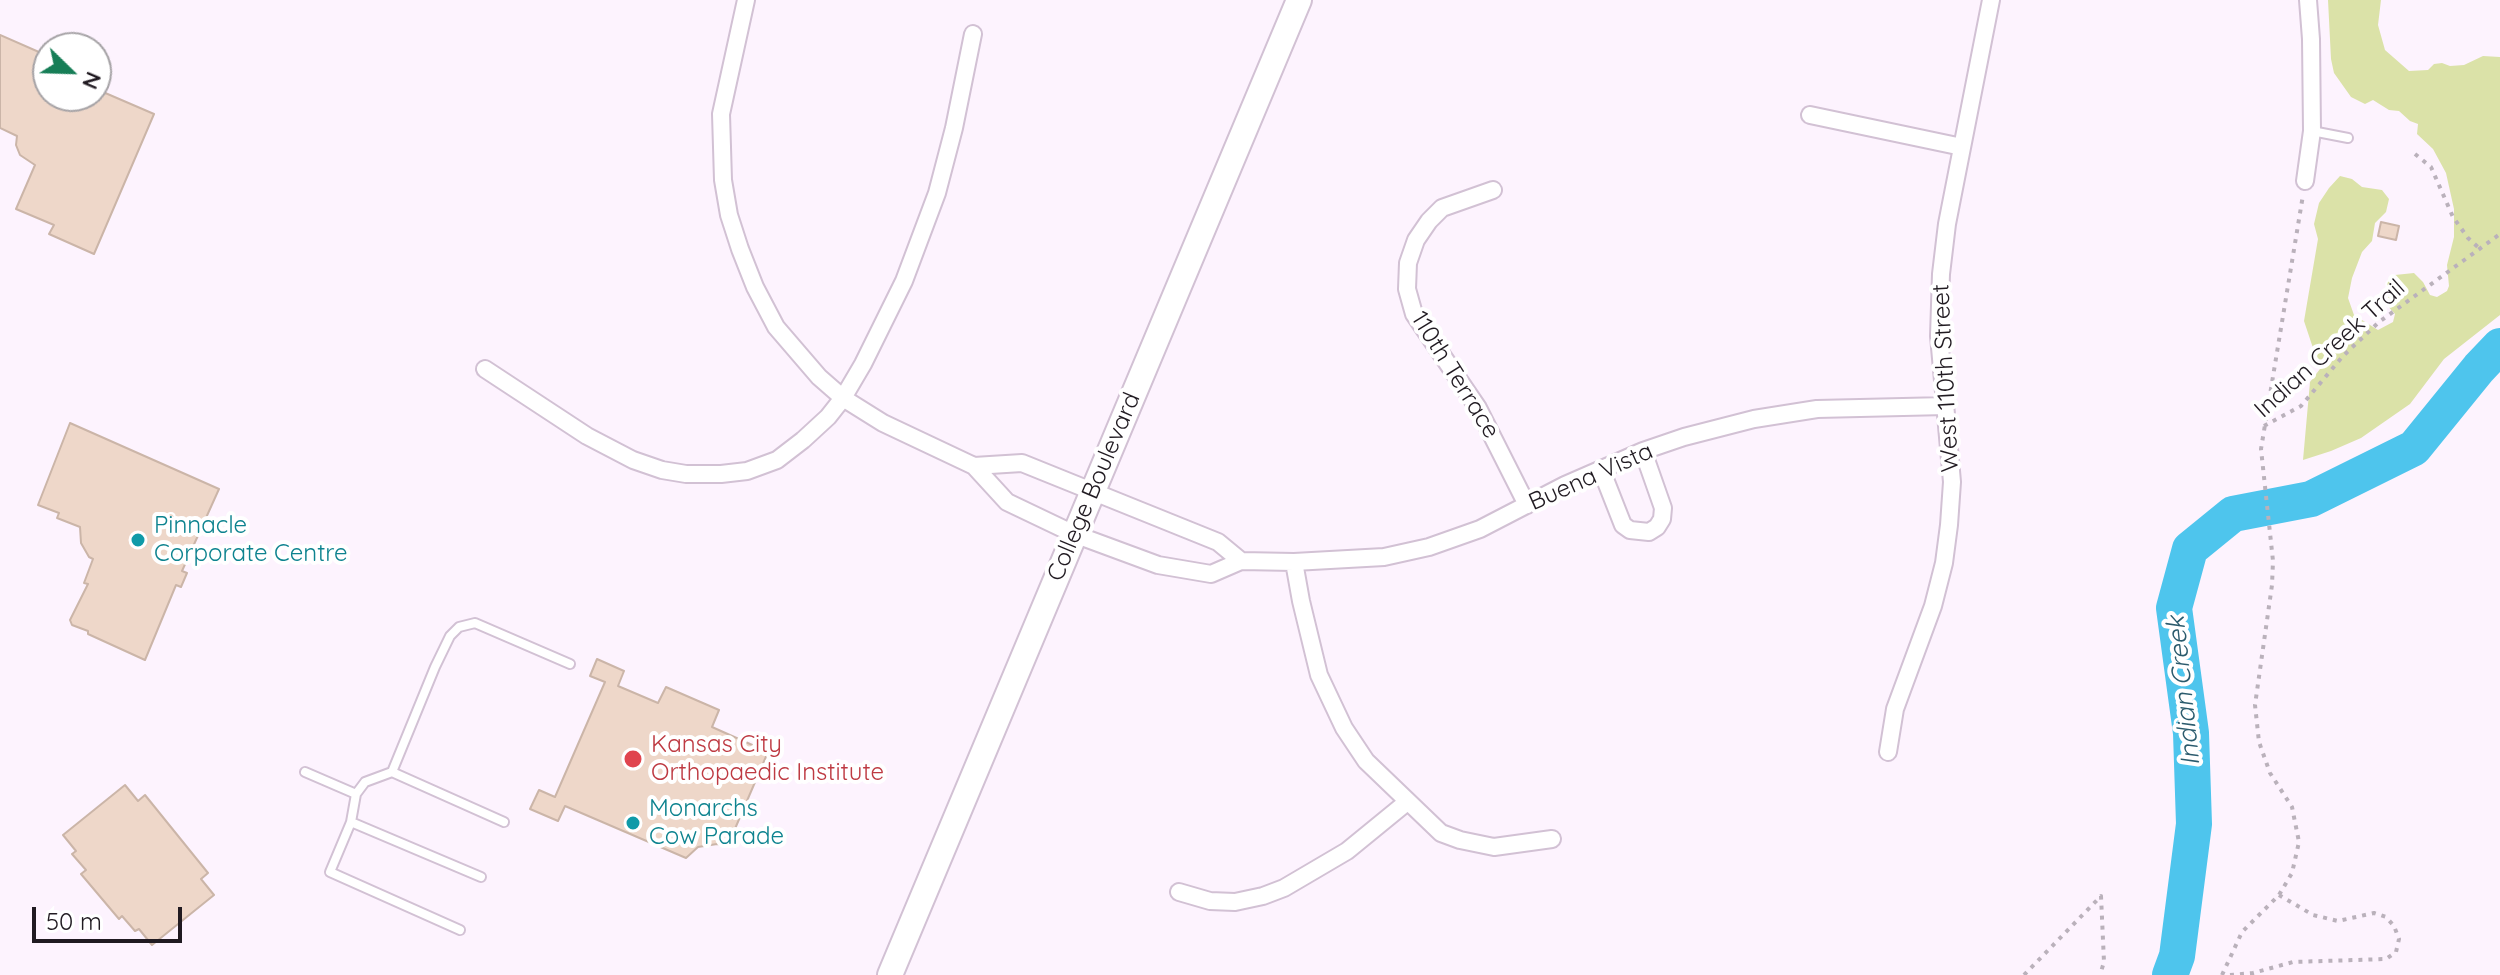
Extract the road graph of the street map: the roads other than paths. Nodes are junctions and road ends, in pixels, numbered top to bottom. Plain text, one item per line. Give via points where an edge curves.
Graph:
1 (746, 0) edge
2 (1299, 0) edge
3 (1991, 0) edge
4 (2308, 0) edge
5 (973, 34) dead end
6 (1810, 115) dead end
7 (2312, 131) junction
8 (2348, 138) dead end
9 (1962, 147) junction
10 (2305, 181) road end
11 (1493, 190) dead end
12 (485, 369) dead end
13 (843, 398) junction
14 (1946, 406) junction
15 (1643, 451) junction
16 (974, 466) junction
17 (1601, 469) junction
18 (1093, 490) junction
19 (1527, 505) junction
20 (1074, 534) junction
21 (1241, 561) junction
22 (1294, 562) junction
23 (570, 664) dead end
24 (1888, 752) dead end
25 (305, 772) dead end
26 (392, 772) junction
27 (356, 794) junction
28 (1407, 802) junction
29 (351, 822) junction
30 (504, 822) dead end
31 (1552, 839) dead end
32 (481, 877) dead end
33 (1179, 892) dead end
34 (460, 930) dead end
35 (890, 975) edge

1 - 13 street via 721,114 729,215 776,327
2 - 18 main road, College Boulevard
3 - 9 street, West 110th Street
4 - 7 street
5 - 13 street via 954,128 923,233
6 - 9 street
7 - 8 lane
7 - 10 street
9 - 14 street, West 110th Street via 1941,274 1939,336
11 - 19 street, 110th Terrace via 1442,208 1429,221 1408,263 1407,289 1414,314 1478,408
12 - 13 street via 587,436 633,460 686,474 747,471 777,460
13 - 16 street
14 - 15 street, Buena Vista via 1817,409 1754,419
14 - 24 street, West 110th Street via 1952,482 1944,563 1895,709
15 - 17 street, Buena Vista
15 - 17 street via 1663,508 1662,519 1649,532 1623,525
16 - 18 street via 1022,463
16 - 20 street, Buena Vista via 1007,502
17 - 19 street, Buena Vista
18 - 20 main road, College Boulevard
18 - 21 street via 1218,542
19 - 22 street, Buena Vista via 1429,547 1384,557
20 - 21 street, Buena Vista via 1158,565 1211,574
20 - 35 main road, College Boulevard
21 - 22 street, Buena Vista
22 - 28 street via 1319,675 1366,761
23 - 26 lane via 475,623 459,627 435,667
25 - 27 lane
26 - 27 lane via 365,782
26 - 30 lane
27 - 29 lane
28 - 31 street via 1441,833 1460,840 1494,847
28 - 33 street via 1347,851 1274,892 1235,902
29 - 32 lane
29 - 34 lane via 330,872

